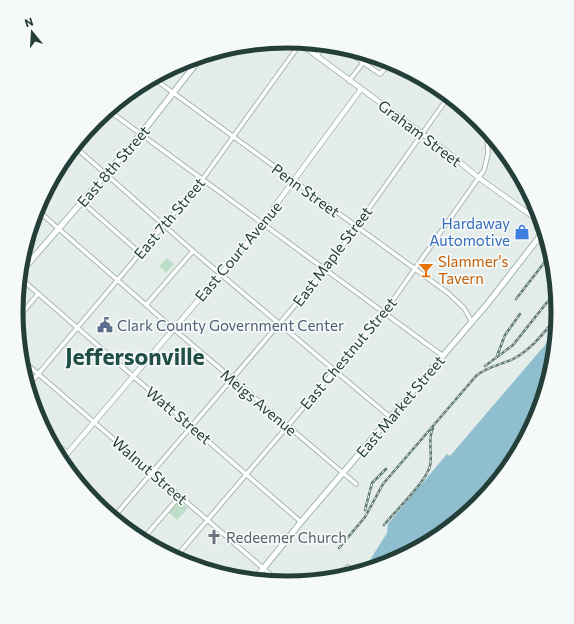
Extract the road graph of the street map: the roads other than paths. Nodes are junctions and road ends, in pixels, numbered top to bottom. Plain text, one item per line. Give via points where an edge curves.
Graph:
1 (295, 48) edge
2 (307, 49) edge
3 (321, 50) edge
4 (316, 56) junction
5 (356, 57) edge
6 (365, 60) edge
7 (363, 63) junction
8 (196, 64) edge
9 (386, 67) edge
10 (349, 81) junction
11 (158, 82) edge
12 (361, 89) junction
13 (174, 94) junction
14 (445, 101) edge
15 (113, 114) edge
16 (141, 134) junction
17 (421, 134) junction
18 (233, 138) junction
19 (487, 140) edge
20 (79, 150) edge
21 (106, 174) junction
22 (479, 178) junction
23 (202, 180) junction
24 (295, 182) junction
25 (82, 202) junction
26 (42, 214) edge
27 (533, 217) edge
28 (262, 224) junction
29 (164, 225) junction
30 (356, 225) junction
31 (59, 229) junction
32 (540, 237) edge
33 (193, 251) junction
34 (140, 253) junction
35 (27, 265) edge
36 (326, 269) junction
37 (415, 269) junction
38 (221, 274) junction
39 (117, 280) junction
40 (25, 283) edge
41 (38, 294) junction
42 (146, 305) junction
43 (23, 312) edge
44 (384, 313) junction
45 (472, 322) junction
46 (280, 324) junction
47 (76, 327) junction
48 (173, 329) junction
49 (443, 356) junction
50 (28, 365) edge
51 (335, 370) junction
52 (38, 374) junction
53 (134, 376) junction
54 (232, 380) junction
55 (32, 381) edge
56 (390, 417) junction
57 (94, 422) junction
58 (192, 426) junction
59 (287, 426) junction
60 (60, 447) edge
61 (68, 453) junction
62 (65, 456) edge
63 (152, 472) junction
64 (247, 473) junction
65 (344, 473) junction
66 (356, 484) dead end
67 (180, 496) junction
68 (117, 513) edge
69 (207, 520) junction
70 (301, 522) junction
71 (146, 536) edge
72 (179, 553) edge
73 (264, 569) junction
74 (259, 574) edge
75 (271, 575) edge

1 - 18 street, East 7th Street
2 - 4 street, Graham Street
3 - 4 street
4 - 10 street, Graham Street
5 - 7 street
6 - 7 street
7 - 9 street via 380,74
7 - 10 street
8 - 13 main road, East 8th Street
10 - 12 street, Graham Street
11 - 13 street, Penn Street
12 - 17 street, Graham Street
12 - 24 street, East Court Avenue
13 - 16 main road, East 8th Street
13 - 18 street, Penn Street
14 - 17 street, East Maple Street
15 - 16 street
16 - 21 main road, East 8th Street
16 - 23 street
17 - 22 street, Graham Street
17 - 30 street, East Maple Street
18 - 23 street, East 7th Street
18 - 24 street, Penn Street
19 - 22 street, East Chestnut Street via 486,164
20 - 21 street
21 - 25 main road, East 8th Street
21 - 29 street
22 - 27 street, Graham Street
22 - 37 street, East Chestnut Street
23 - 28 street
23 - 29 street, East 7th Street
24 - 28 street, East Court Avenue
24 - 30 street, Penn Street
25 - 31 main road, East 8th Street
25 - 34 street
26 - 31 street, Meigs Avenue
28 - 36 street
28 - 38 street, East Court Avenue
29 - 33 street
29 - 34 street, East 7th Street
30 - 36 street, East Maple Street
30 - 37 street, Penn Street
31 - 35 main road, East 8th Street
31 - 39 street, Meigs Avenue
32 - 45 main road, East Market Street
33 - 38 street
33 - 42 street
34 - 39 street, East 7th Street
36 - 44 street
36 - 46 street, East Maple Street
37 - 44 street, East Chestnut Street
37 - 45 street, Penn Street via 459,302
38 - 46 street
38 - 48 street, East Court Avenue
39 - 42 street, Meigs Avenue
39 - 47 street, East 7th Street
40 - 41 street, Watt Street
41 - 43 street
41 - 47 street, Watt Street
42 - 48 street, Meigs Avenue
44 - 49 street
44 - 51 street, East Chestnut Street
45 - 49 main road, East Market Street
46 - 51 street
46 - 54 street, East Maple Street
47 - 52 street, East 7th Street
47 - 53 street, Watt Street
48 - 53 street, East Court Avenue
48 - 54 street, Meigs Avenue
49 - 56 main road, East Market Street
50 - 52 street, Walnut Street
51 - 56 street
51 - 59 street, East Chestnut Street
52 - 55 street, East 7th Street
52 - 57 street, Walnut Street
53 - 57 street, East Court Avenue
53 - 58 street, Watt Street
54 - 58 street, East Maple Street
54 - 59 street, Meigs Avenue
56 - 65 main road, East Market Street
57 - 61 street, East Court Avenue
57 - 63 street, Walnut Street
58 - 63 street, East Maple Street
58 - 64 street, Watt Street
59 - 64 street, East Chestnut Street
59 - 65 street, Meigs Avenue
60 - 61 street
61 - 62 street, East Court Avenue
63 - 67 street, Walnut Street
63 - 68 street, East Maple Street
64 - 69 street, East Chestnut Street
64 - 70 street, Watt Street
65 - 66 street, Meigs Avenue
65 - 70 main road, East Market Street
67 - 69 street, Walnut Street
67 - 71 street
69 - 72 street, East Chestnut Street
69 - 73 street, Walnut Street
70 - 73 main road, East Market Street
73 - 74 main road, East Market Street
73 - 75 street, Walnut Street

